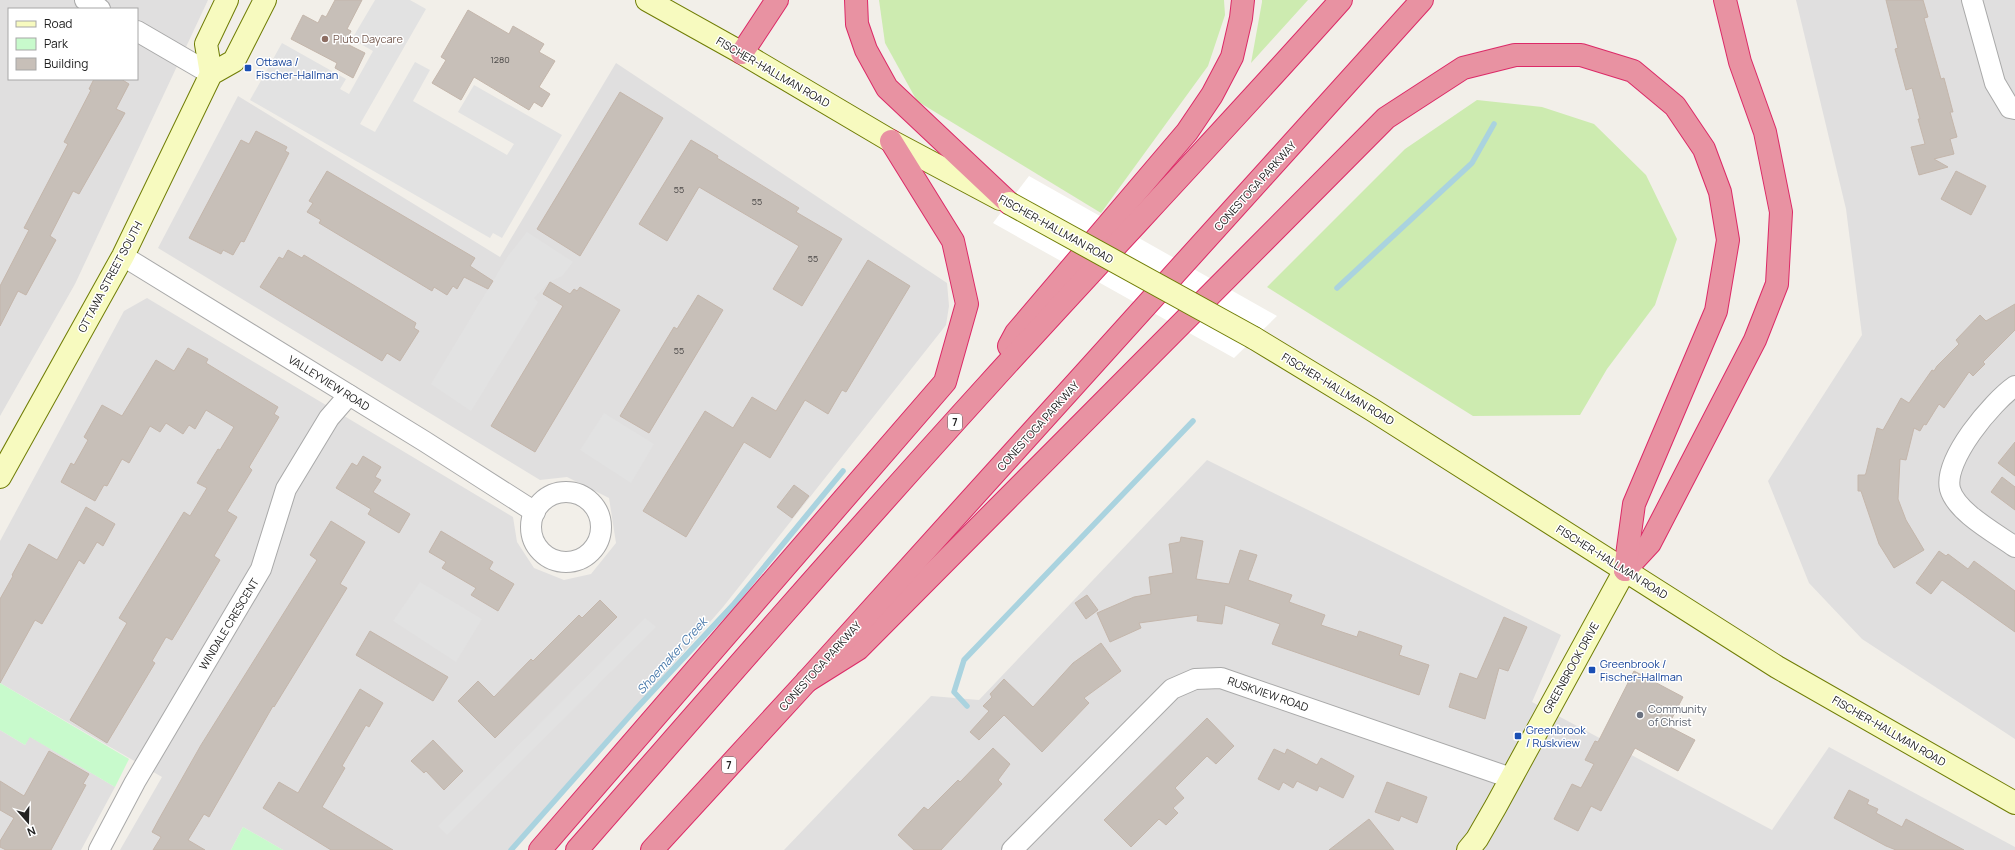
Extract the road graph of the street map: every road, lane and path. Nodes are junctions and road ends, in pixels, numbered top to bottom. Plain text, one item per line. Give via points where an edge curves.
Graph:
1 (84, 0) edge
2 (227, 0) edge
3 (265, 0) edge
4 (647, 0) edge
5 (777, 0) edge
6 (856, 0) edge
7 (1243, 0) edge
8 (1342, 0) edge
9 (1422, 0) edge
10 (1725, 0) edge
11 (1972, 0) edge
12 (98, 8) edge
13 (138, 32) edge
14 (742, 53) junction
15 (211, 74) junction
16 (2015, 109) edge
17 (891, 141) junction
18 (1008, 203) junction
19 (123, 256) junction
20 (988, 385) junction
21 (2015, 386) edge
22 (349, 395) junction
23 (0, 477) edge
24 (535, 512) dead end
25 (2015, 547) edge
26 (1625, 570) junction
27 (807, 681) junction
28 (1511, 778) junction
29 (2015, 803) edge
30 (99, 850) edge
31 (540, 850) edge
32 (577, 850) edge
33 (652, 850) edge
34 (1012, 850) edge
35 (1468, 850) edge

1 - 12 street
2 - 15 main road via 206,44
3 - 15 main road via 234,61
4 - 14 main road, FISCHER-HALLMAN ROAD
5 - 14 highway
6 - 18 highway via 857,24 866,50 887,88
7 - 20 highway via 1232,57 1212,96 1187,132 1016,334
8 - 20 highway, 7
9 - 27 highway, CONESTOGA PARKWAY / 7
10 - 26 highway via 1740,62 1766,132 1781,212 1777,284 1755,340 1650,544
11 - 16 street via 1995,83 2010,108
13 - 15 street
14 - 17 main road, FISCHER-HALLMAN ROAD
15 - 19 main road, OTTAWA STREET SOUTH
17 - 18 main road, FISCHER-HALLMAN ROAD
17 - 31 highway via 953,241 967,304 944,382
18 - 26 main road, FISCHER-HALLMAN ROAD, bridge via 1254,338 1372,409
19 - 22 street, VALLEYVIEW ROAD
19 - 23 main road, OTTAWA STREET SOUTH
20 - 32 highway, 7 via 742,660
21 - 25 street via 1988,410 1956,459 1950,475 1950,489 1959,505
22 - 24 street, VALLEYVIEW ROAD
22 - 30 street, WINDALE CRESCENT via 329,418 286,489 261,569 135,782
26 - 27 highway via 1634,504 1716,311 1728,240 1720,192 1704,150 1675,106 1633,71 1581,55 1515,55 1463,68 1386,118 858,649
26 - 28 main road, GREENBROOK DRIVE
26 - 29 main road, FISCHER-HALLMAN ROAD via 1777,667
27 - 33 highway, CONESTOGA PARKWAY / 7
28 - 34 street, RUSKVIEW ROAD via 1221,678 1195,679 1172,689
28 - 35 main road, GREENBROOK DRIVE via 1477,839

